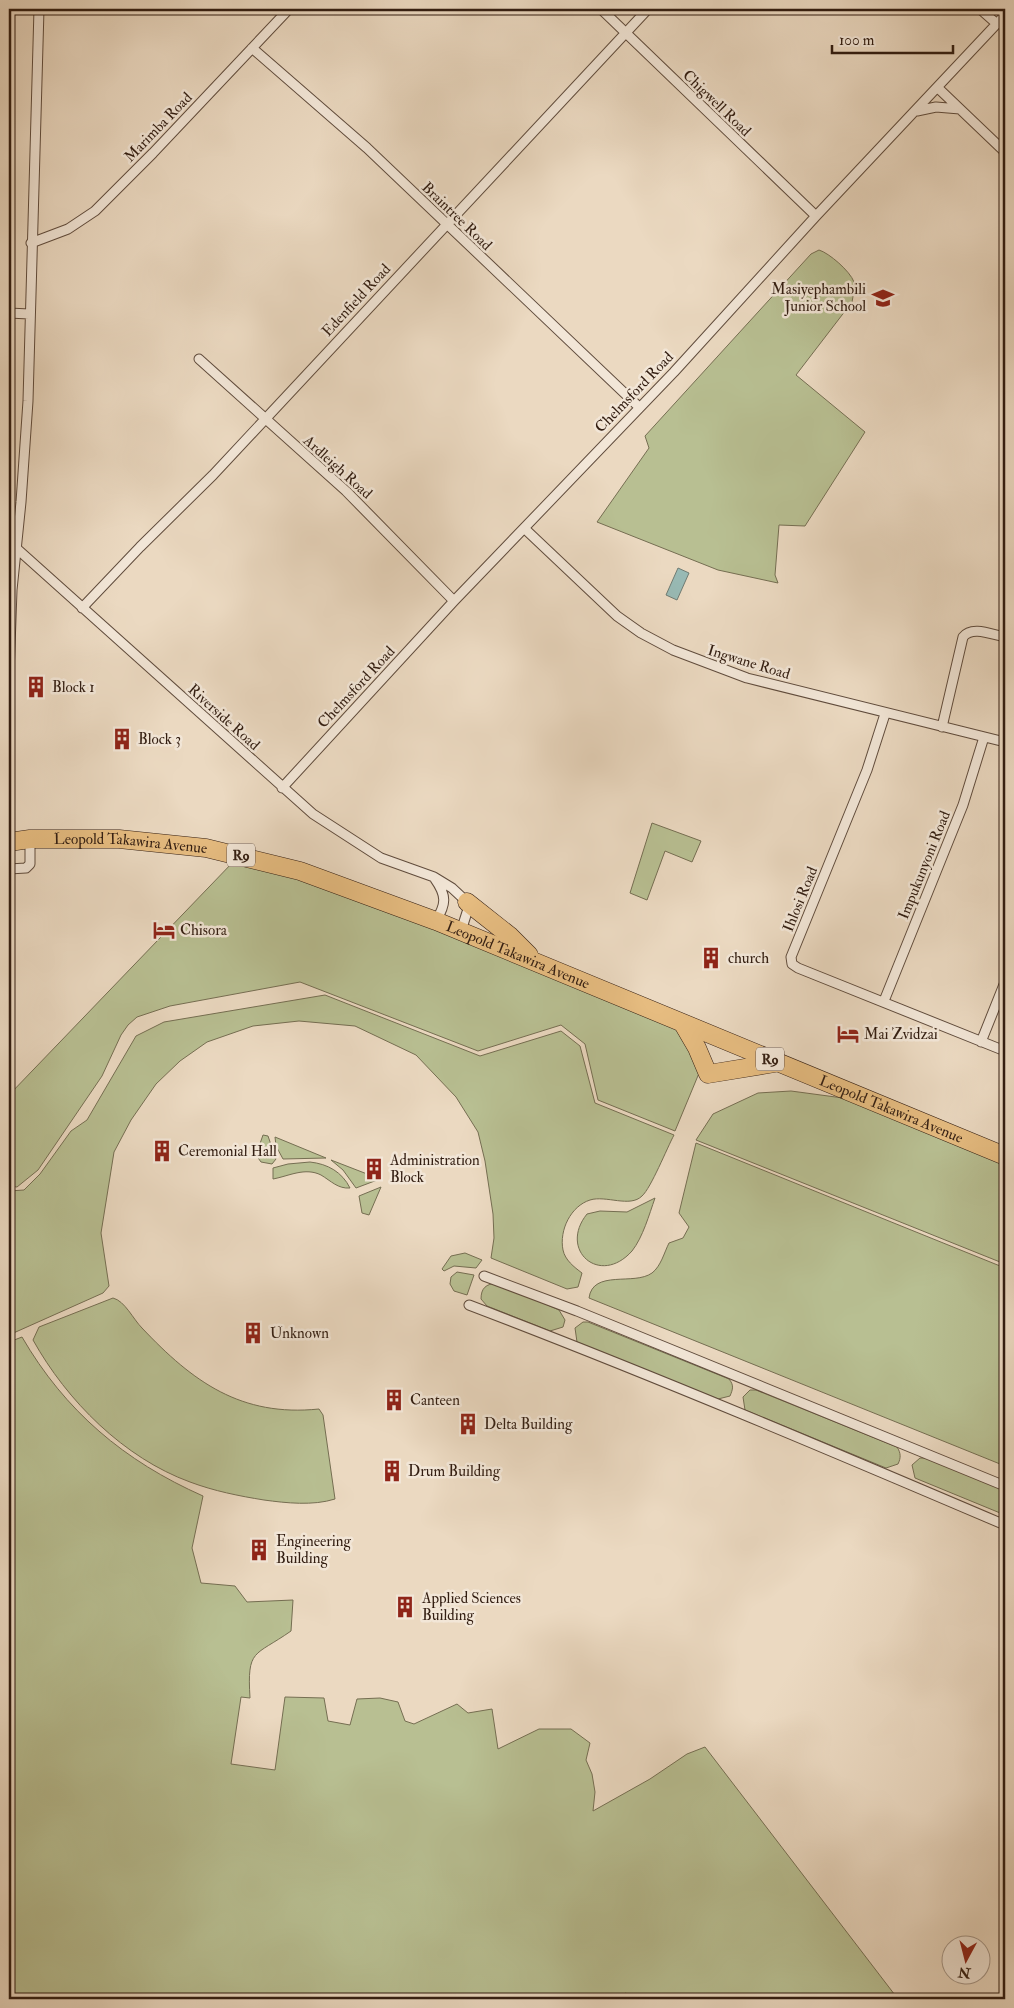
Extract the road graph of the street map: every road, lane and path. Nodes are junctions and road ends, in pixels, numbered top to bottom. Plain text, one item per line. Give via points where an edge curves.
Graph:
1 (39, 9) edge
2 (288, 9) edge
3 (601, 9) edge
4 (648, 9) edge
5 (980, 9) edge
6 (1005, 15) edge
7 (996, 24) junction
8 (625, 34) junction
9 (252, 48) junction
10 (938, 88) junction
11 (960, 109) junction
12 (917, 111) junction
13 (1005, 152) edge
14 (816, 216) junction
15 (446, 225) junction
16 (31, 243) junction
17 (9, 313) edge
18 (29, 314) junction
19 (199, 359) dead end
20 (639, 407) junction
21 (264, 420) junction
22 (525, 529) junction
23 (13, 535) edge
24 (15, 547) junction
25 (454, 601) junction
26 (82, 608) junction
27 (1005, 637) edge
28 (9, 675) edge
29 (885, 714) junction
30 (942, 727) junction
31 (984, 738) junction
32 (1005, 742) edge
33 (282, 788) junction
34 (30, 839) junction
35 (9, 842) edge
36 (9, 869) edge
37 (434, 877) junction
38 (466, 902) junction
39 (436, 921) junction
40 (461, 931) junction
41 (535, 961) junction
42 (1005, 982) edge
43 (884, 1001) junction
44 (683, 1024) junction
45 (981, 1042) junction
46 (1005, 1052) edge
47 (779, 1062) junction
48 (1005, 1156) edge
49 (484, 1276) dead end
50 (469, 1305) dead end
51 (1005, 1486) edge
52 (1005, 1525) edge

1 - 16 street
2 - 9 street, Marimba Road
3 - 8 street, Chigwell Road
4 - 8 street, Edenfield Road
5 - 7 street
6 - 7 street, Chelmsford Road
7 - 10 street, Chelmsford Road
8 - 14 street, Chigwell Road
8 - 15 street, Edenfield Road
9 - 15 street, Braintree Road via 362,143
9 - 16 street, Marimba Road via 95,211 68,229
10 - 11 street
10 - 12 street, Chelmsford Road
11 - 12 street via 936,107
11 - 13 street
12 - 14 street, Chelmsford Road
14 - 20 street, Chelmsford Road
15 - 20 street, Braintree Road
15 - 21 street, Edenfield Road
16 - 18 street
17 - 18 street
18 - 23 street via 22,502
19 - 21 street, Ardleigh Road
20 - 22 street, Chelmsford Road
21 - 25 street, Ardleigh Road via 346,491
21 - 26 street, Edenfield Road
22 - 25 street, Chelmsford Road
22 - 29 street, Ingwane Road via 617,616 673,650 747,678
23 - 24 street
24 - 26 street, Riverside Road
24 - 28 street
25 - 33 street, Chelmsford Road
26 - 33 street, Riverside Road
27 - 30 street via 970,631 963,637
29 - 30 street, Ingwane Road
29 - 43 street, Ihlosi Road via 867,770 791,957 794,966
30 - 31 street, Ingwane Road
31 - 32 street, Ingwane Road
31 - 43 street, Impukunyoni Road via 963,805
33 - 37 street, Riverside Road via 364,849 406,869
34 - 35 highway, Leopold Takawira Avenue / R9
34 - 36 street via 30,864 26,868
34 - 39 highway, Leopold Takawira Avenue / R9 via 119,839 206,848 300,871
37 - 38 street, Riverside Road
37 - 39 street via 444,892 445,900
38 - 40 street via 467,917
38 - 41 highway via 510,936
39 - 40 highway, Leopold Takawira Avenue / R9
40 - 41 highway, Leopold Takawira Avenue / R9
41 - 44 highway, Leopold Takawira Avenue / R9
42 - 45 street
43 - 45 street, Ihlosi Road
44 - 47 highway, Leopold Takawira Avenue / R9
44 - 47 highway via 708,1074
45 - 46 street, Ihlosi Road
47 - 48 highway, Leopold Takawira Avenue / R9
49 - 51 street
50 - 52 street via 730,1408

